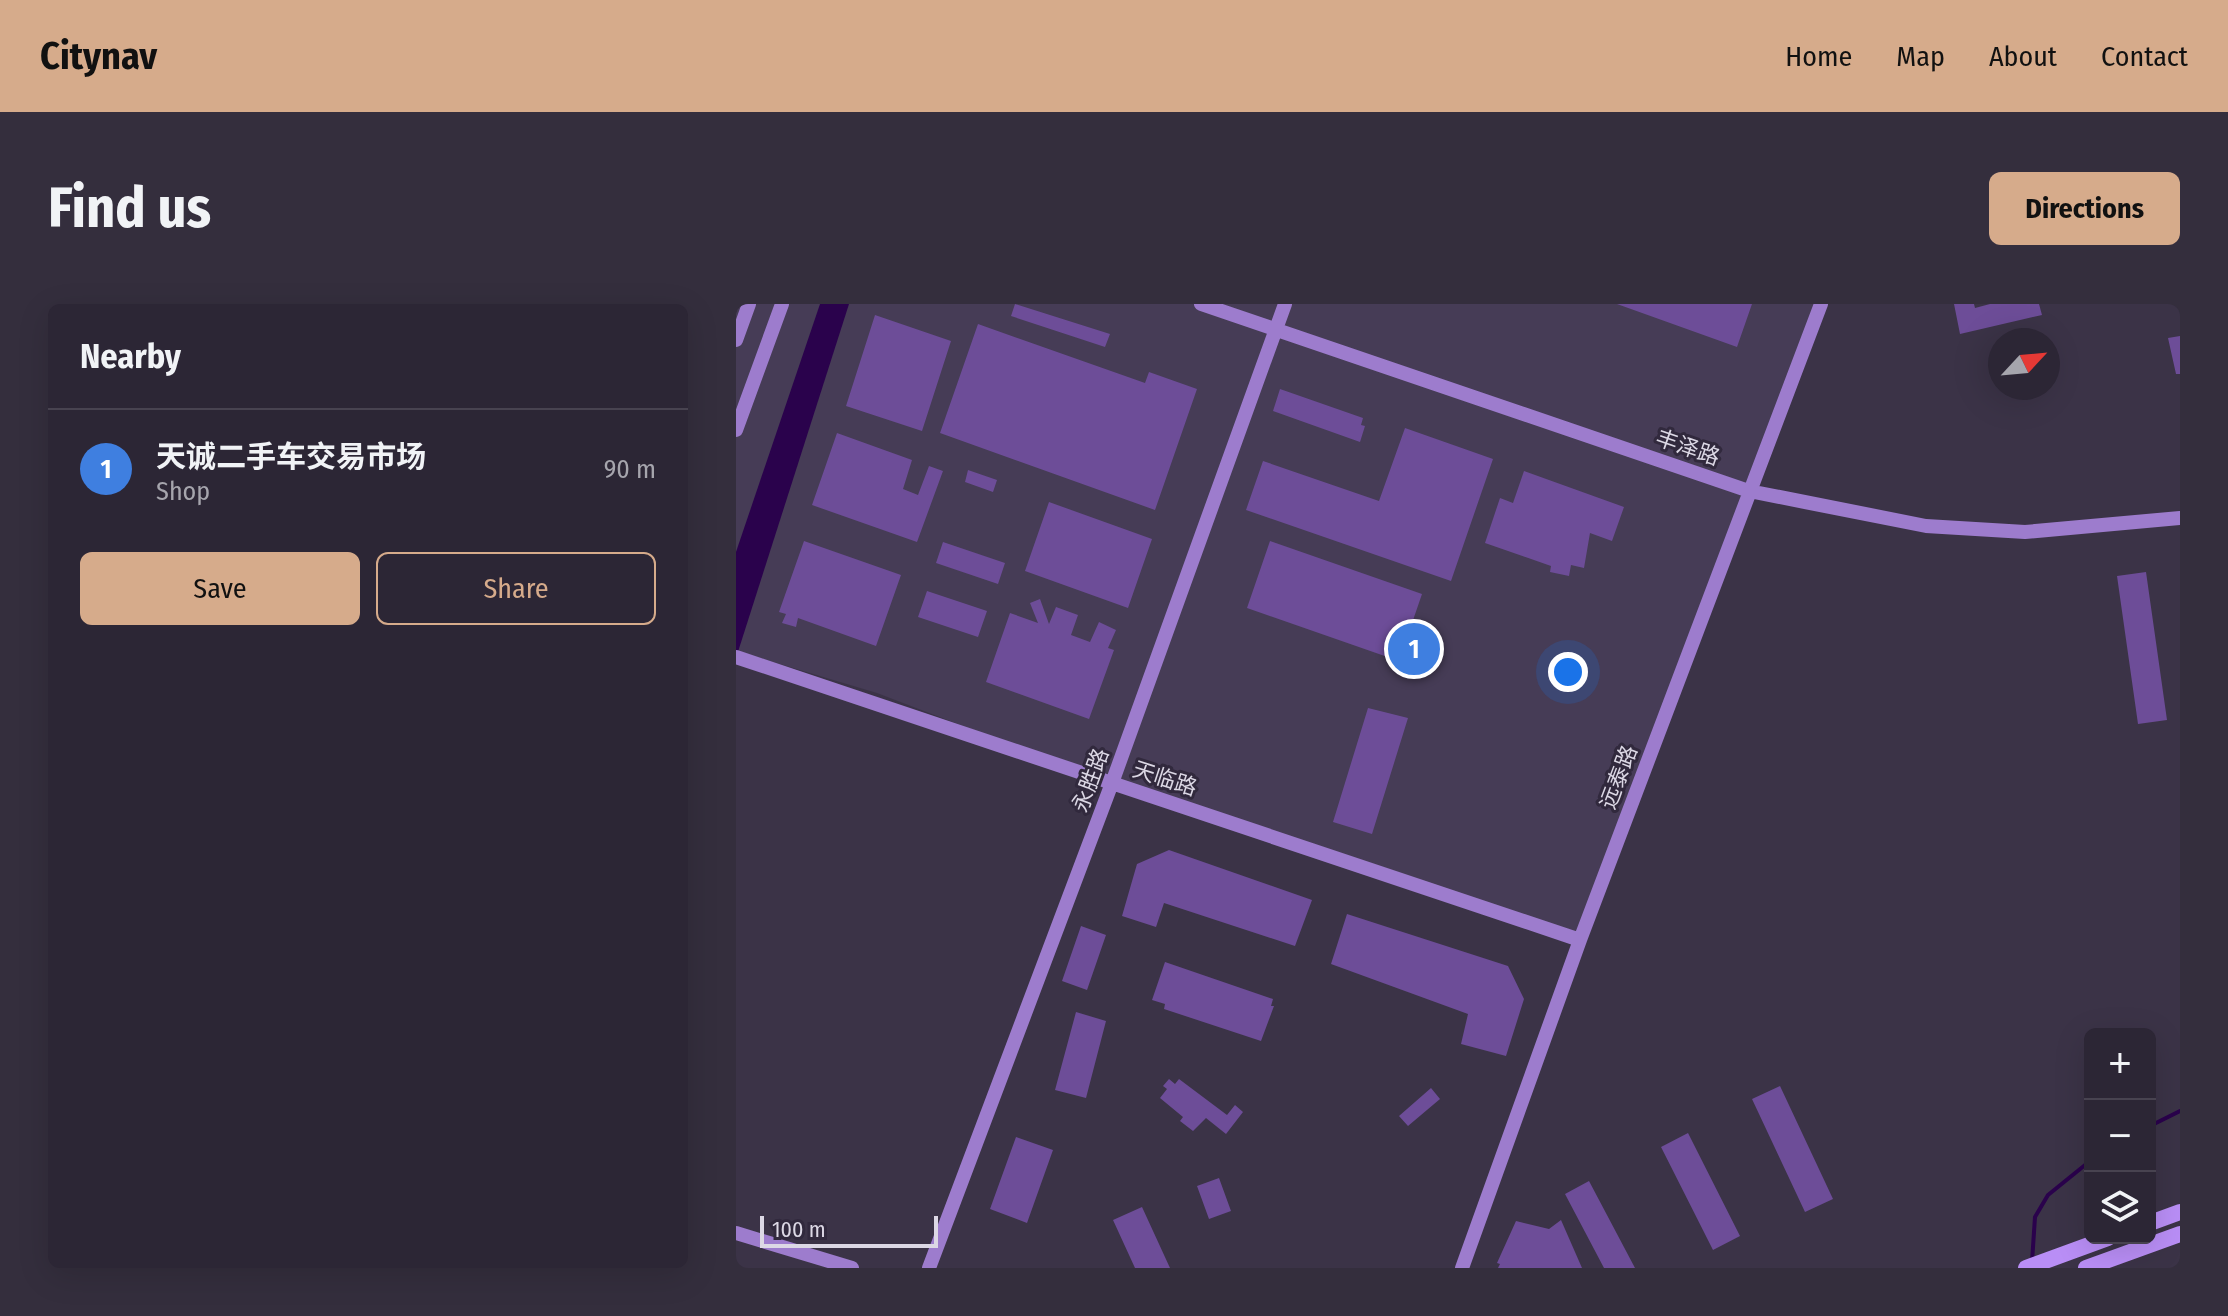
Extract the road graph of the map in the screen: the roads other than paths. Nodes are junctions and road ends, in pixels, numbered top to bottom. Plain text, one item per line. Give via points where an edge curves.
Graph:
1 (749, 304) edge
2 (782, 304) edge
3 (1201, 304) edge
4 (1285, 304) edge
5 (1821, 304) edge
6 (1275, 330) junction
7 (736, 340) edge
8 (736, 430) edge
9 (1749, 491) junction
10 (2180, 518) edge
11 (736, 657) edge
12 (1112, 783) junction
13 (1580, 940) junction
14 (2180, 1212) edge
15 (2156, 1221) edge
16 (736, 1233) edge
17 (2180, 1234) edge
18 (2092, 1244) edge
19 (852, 1268) edge
20 (929, 1268) edge
21 (1462, 1268) edge
22 (2026, 1268) edge
23 (2086, 1268) edge

1 - 7 street
2 - 8 street
3 - 6 street, 丰泽路
4 - 6 street, 永胜路
5 - 9 street, 远泰路
6 - 9 street, 丰泽路
6 - 12 street, 永胜路
9 - 10 street, 丰泽路 via 1926,526 2025,532
9 - 13 street, 远泰路
11 - 12 street, 天临路
12 - 13 street, 天临路
12 - 20 street, 永胜路
13 - 21 street, 远泰路
14 - 15 main road
16 - 19 street
17 - 23 main road
18 - 22 main road

